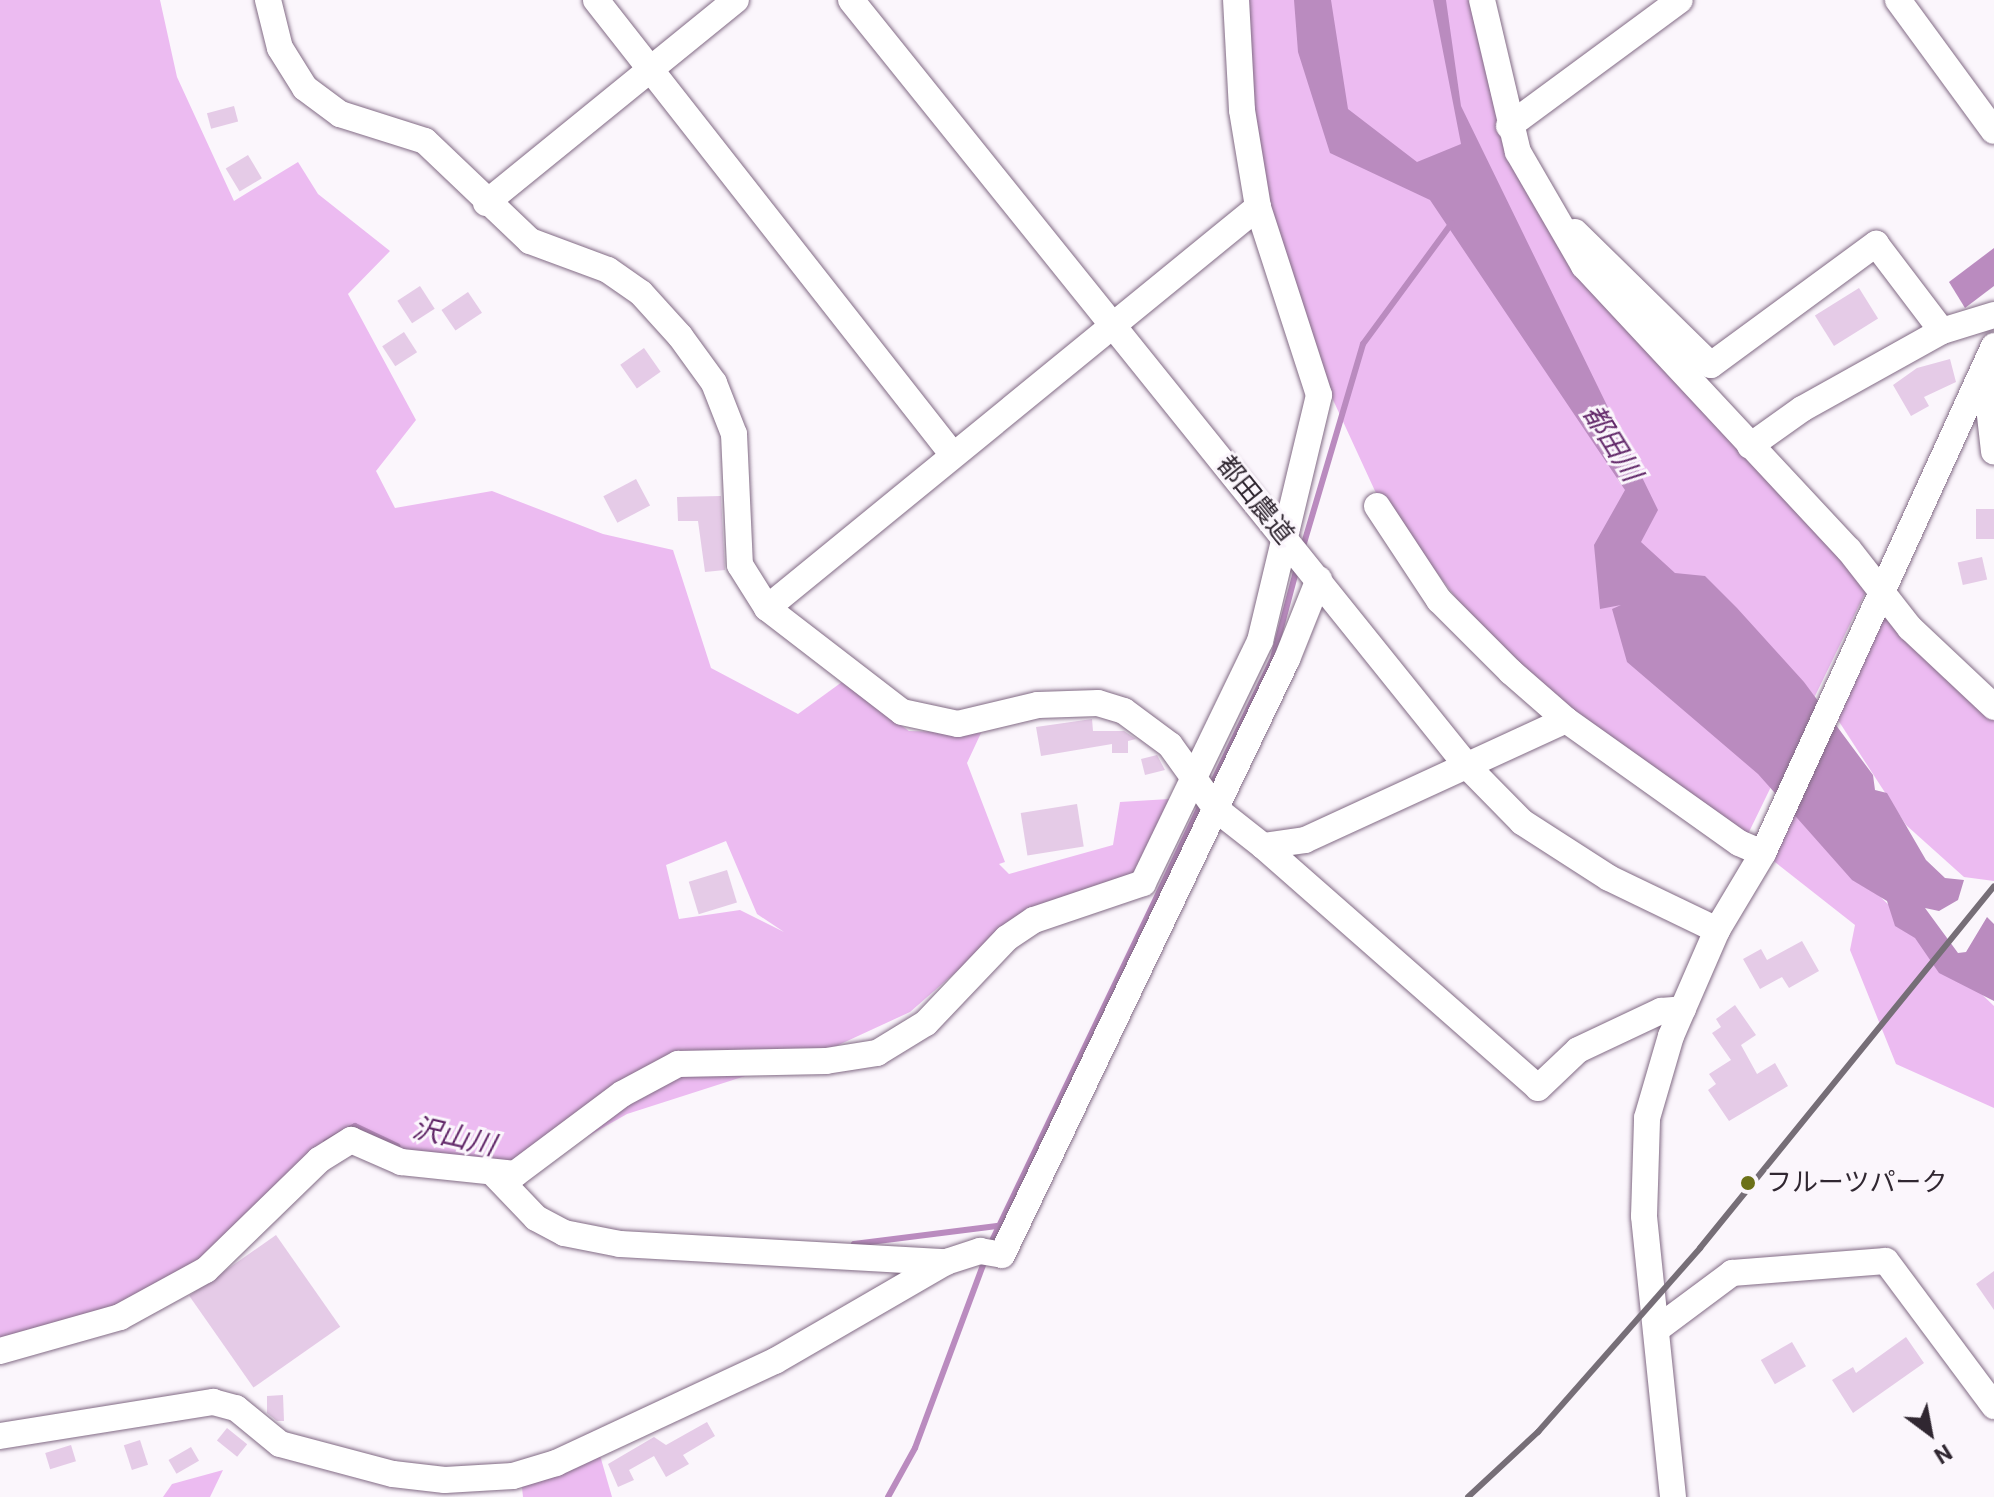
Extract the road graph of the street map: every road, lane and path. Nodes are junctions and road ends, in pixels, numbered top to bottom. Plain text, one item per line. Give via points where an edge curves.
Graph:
1 (268, 0) edge
2 (596, 0) edge
3 (736, 0) edge
4 (851, 0) edge
5 (1236, 0) edge
6 (1482, 0) edge
7 (1680, 0) edge
8 (1898, 0) edge
9 (651, 69) junction
10 (1509, 126) junction
11 (1994, 131) edge
12 (1539, 198) junction
13 (486, 203) junction
14 (1258, 207) junction
15 (1994, 315) edge
16 (1114, 325) junction
17 (1942, 331) junction
18 (1994, 346) edge
19 (1985, 371) junction
20 (1750, 446) junction
21 (1994, 451) edge
22 (953, 455) junction
23 (1377, 506) dead end
24 (1288, 541) junction
25 (1314, 574) junction
26 (1879, 598) junction
27 (767, 608) junction
28 (1994, 707) edge
29 (1566, 720) junction
30 (1468, 767) junction
31 (1207, 795) junction
32 (1263, 846) junction
33 (1763, 853) junction
34 (1717, 930) junction
35 (1683, 1009) junction
36 (502, 1174) junction
37 (946, 1262) junction
38 (1657, 1329) junction
39 (0, 1351) edge
40 (1994, 1406) edge
41 (0, 1436) edge
42 (1673, 1497) edge

1 - 13 street via 280,48 305,88 340,114 425,141
2 - 9 street
3 - 9 street
4 - 16 street, 都田農道
5 - 14 street via 1242,110
6 - 10 street
7 - 10 street
8 - 11 street
9 - 13 street
9 - 22 street
10 - 12 street
12 - 17 street via 1711,365 1876,244
12 - 20 street via 1609,298
13 - 27 street via 530,241 608,270 641,293 714,383 734,434 740,565
14 - 16 street
14 - 24 street via 1319,395
15 - 17 street
16 - 22 street
16 - 24 street, 都田農道
17 - 20 street via 1802,409
18 - 19 street
19 - 21 street
19 - 26 street
20 - 26 street
22 - 27 street
23 - 29 street via 1439,600
24 - 25 street, 都田農道
24 - 31 street
25 - 30 street, 都田農道
25 - 31 street
26 - 28 street
26 - 33 street
27 - 31 street via 902,712 958,724 1038,705 1098,703 1147,726
29 - 30 street
29 - 33 street via 1739,843
30 - 32 street via 1305,840
30 - 34 street, 都田農道 via 1522,822 1609,878
31 - 32 street
31 - 36 street via 1143,883 1034,920 903,1040 853,1059 678,1064 622,1094
31 - 37 street via 991,1253
32 - 35 street via 1538,1088 1578,1050 1661,1011
33 - 34 street
34 - 35 street
35 - 38 street via 1647,1118 1644,1216
36 - 37 street via 536,1218 564,1233 620,1244
36 - 39 street via 401,1162 351,1140 319,1160 206,1270 120,1317
37 - 41 street via 775,1361 556,1463 513,1476 445,1480 393,1474 280,1444 236,1408 213,1402
38 - 40 street via 1732,1273 1886,1261
38 - 42 street

